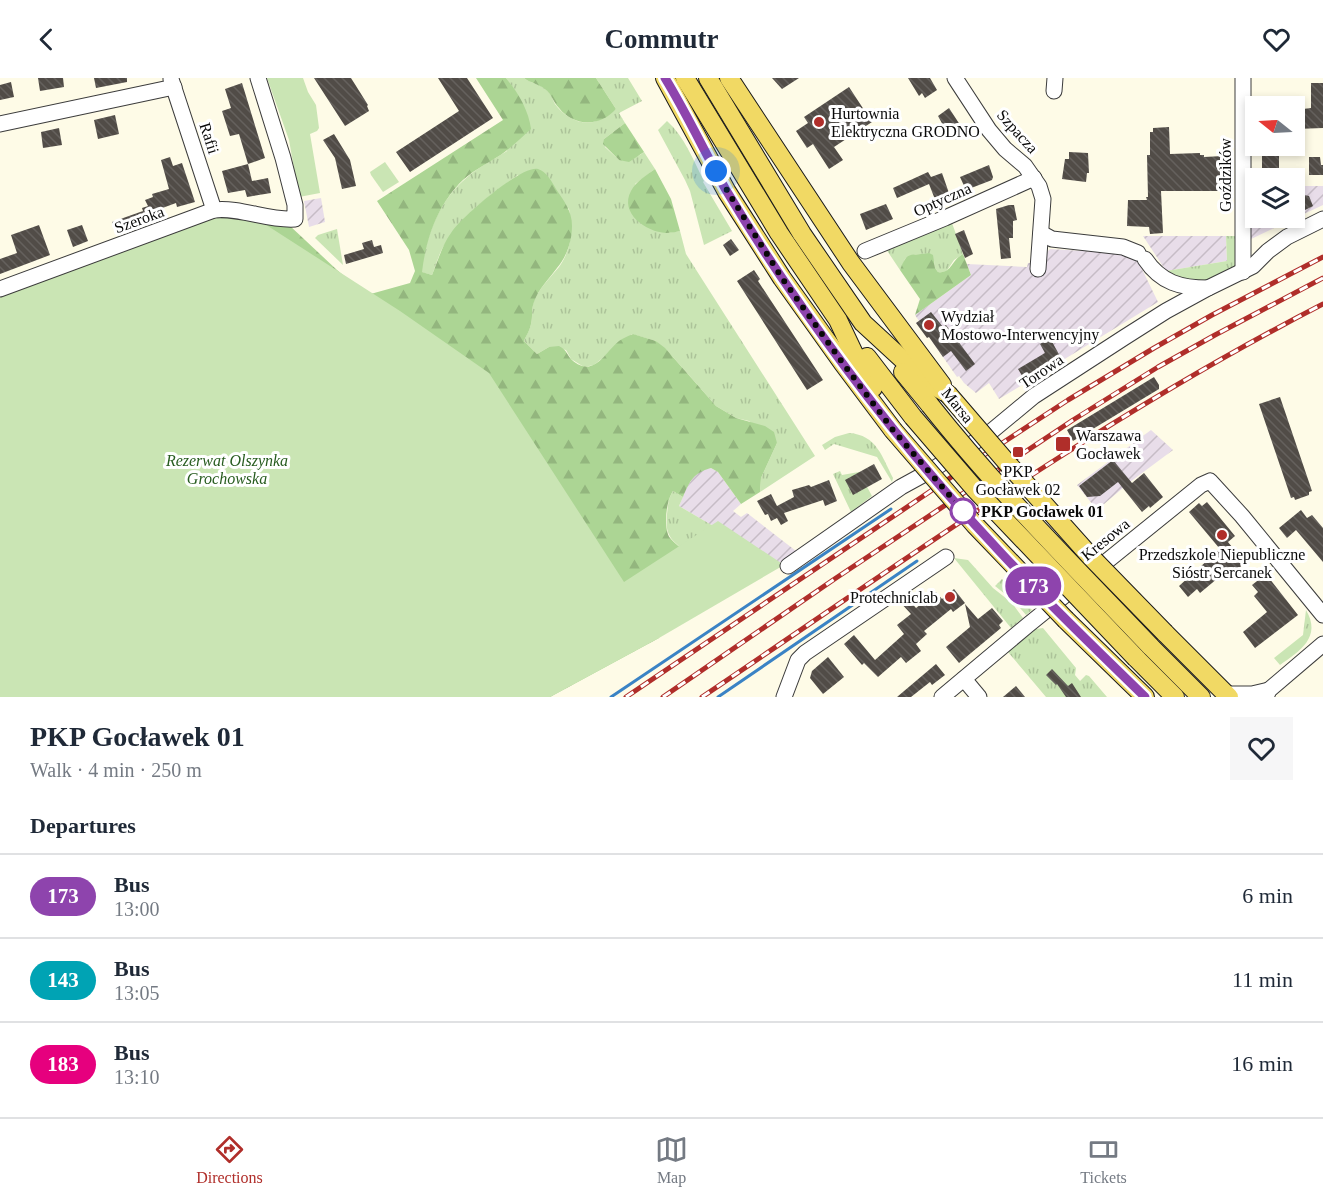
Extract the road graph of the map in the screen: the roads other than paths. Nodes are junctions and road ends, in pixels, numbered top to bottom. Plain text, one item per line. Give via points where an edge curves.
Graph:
1 (258, 78) edge
2 (665, 78) edge
3 (685, 78) edge
4 (708, 78) edge
5 (729, 78) edge
6 (955, 78) edge
7 (1243, 78) edge
8 (172, 83) edge
9 (0, 124) edge
10 (1034, 178) junction
11 (214, 210) junction
12 (1323, 219) edge
13 (1041, 233) junction
14 (865, 251) dead end
15 (1038, 269) dead end
16 (1243, 272) junction
17 (1208, 288) junction
18 (0, 289) edge
19 (838, 320) junction
20 (863, 323) junction
21 (948, 394) junction
22 (893, 430) junction
23 (946, 557) dead end
24 (788, 566) dead end
25 (1323, 615) edge
26 (1323, 644) edge
27 (1143, 652) junction
28 (964, 679) junction
29 (786, 691) edge
30 (1268, 694) edge
31 (1228, 696) edge
32 (942, 697) edge
33 (979, 697) edge
34 (1145, 697) edge
35 (1175, 697) edge
36 (1201, 697) edge

1 - 11 street, Szeroka via 295,205 295,219
2 - 22 main road via 728,192 782,278
3 - 19 main road via 779,233
4 - 20 main road via 802,234
5 - 21 main road, Marsa via 851,263
6 - 10 street, Szpacza via 989,129
7 - 16 street, Goździków
8 - 9 street
8 - 11 street, Rafii
10 - 13 street via 1043,199
10 - 14 street, Optyczna
11 - 18 street, Szeroka
12 - 16 street, Torowa via 1287,237
13 - 15 street
13 - 17 street via 1052,239 1122,247 1141,256 1164,279 1193,288
16 - 17 street, Torowa
17 - 24 street, Torowa via 1034,396 993,430 901,487
19 - 22 main road
19 - 27 main road, Marsa, bridge via 974,488
20 - 21 main road via 926,381
20 - 27 main road, Marsa, bridge via 984,470
21 - 31 main road, Marsa, bridge via 1091,557
22 - 34 main road, bridge via 991,543
23 - 29 street via 812,648 798,660
25 - 28 street, Kresowa via 1210,481 1201,484
26 - 30 street
27 - 35 main road, Marsa
27 - 36 main road, Marsa
28 - 32 street, Kresowa
28 - 33 street
30 - 31 street

